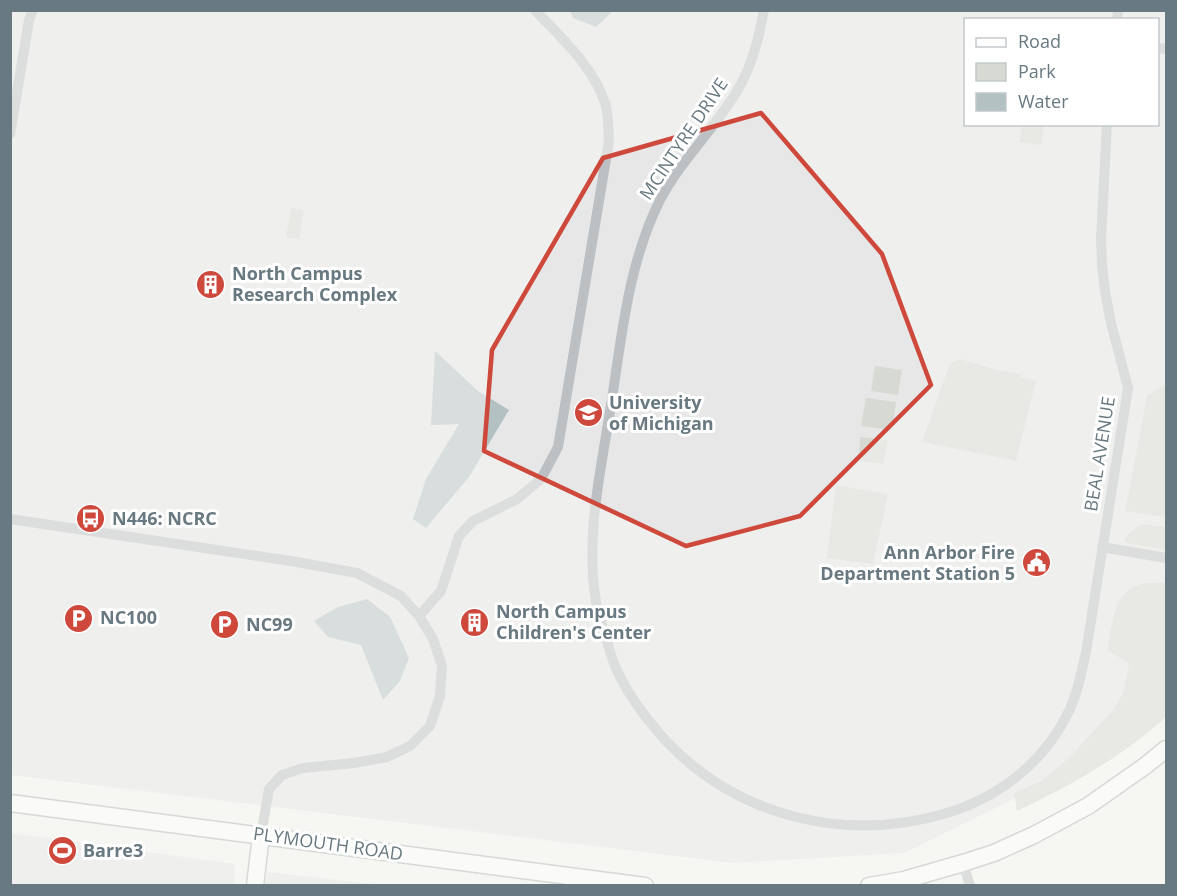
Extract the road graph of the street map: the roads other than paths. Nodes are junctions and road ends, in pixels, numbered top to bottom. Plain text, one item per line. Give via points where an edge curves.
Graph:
1 (33, 10) edge
2 (535, 10) edge
3 (764, 10) edge
4 (1107, 126) edge
5 (10, 134) edge
6 (10, 519) edge
7 (1102, 547) junction
8 (1167, 558) edge
9 (418, 616) junction
10 (1167, 749) edge
11 (10, 803) edge
12 (261, 835) junction
13 (963, 863) junction
14 (255, 885) edge
15 (645, 885) edge
16 (868, 885) edge
17 (970, 885) edge

1 - 5 street
2 - 9 street via 591,72 606,105 609,141 558,447 541,479 517,499 473,521 459,536 441,591
3 - 7 street, MCINTYRE DRIVE via 755,49 738,88 678,171 650,223 628,295 596,501 592,554 597,606 615,665 630,696 650,724 710,780 782,814 844,826 874,826 961,809 1019,776 1058,732 1081,677
4 - 7 street, BEAL AVENUE via 1102,265 1111,323 1128,388
6 - 9 street via 357,573 401,596
7 - 8 street
9 - 12 street via 433,639 442,666 441,696 430,726 410,746 387,757 303,768 282,775 269,789
10 - 13 main road via 1089,806 1034,835
11 - 12 main road, PLYMOUTH ROAD
12 - 14 main road
12 - 15 main road, PLYMOUTH ROAD
13 - 16 main road via 904,880
13 - 17 street

